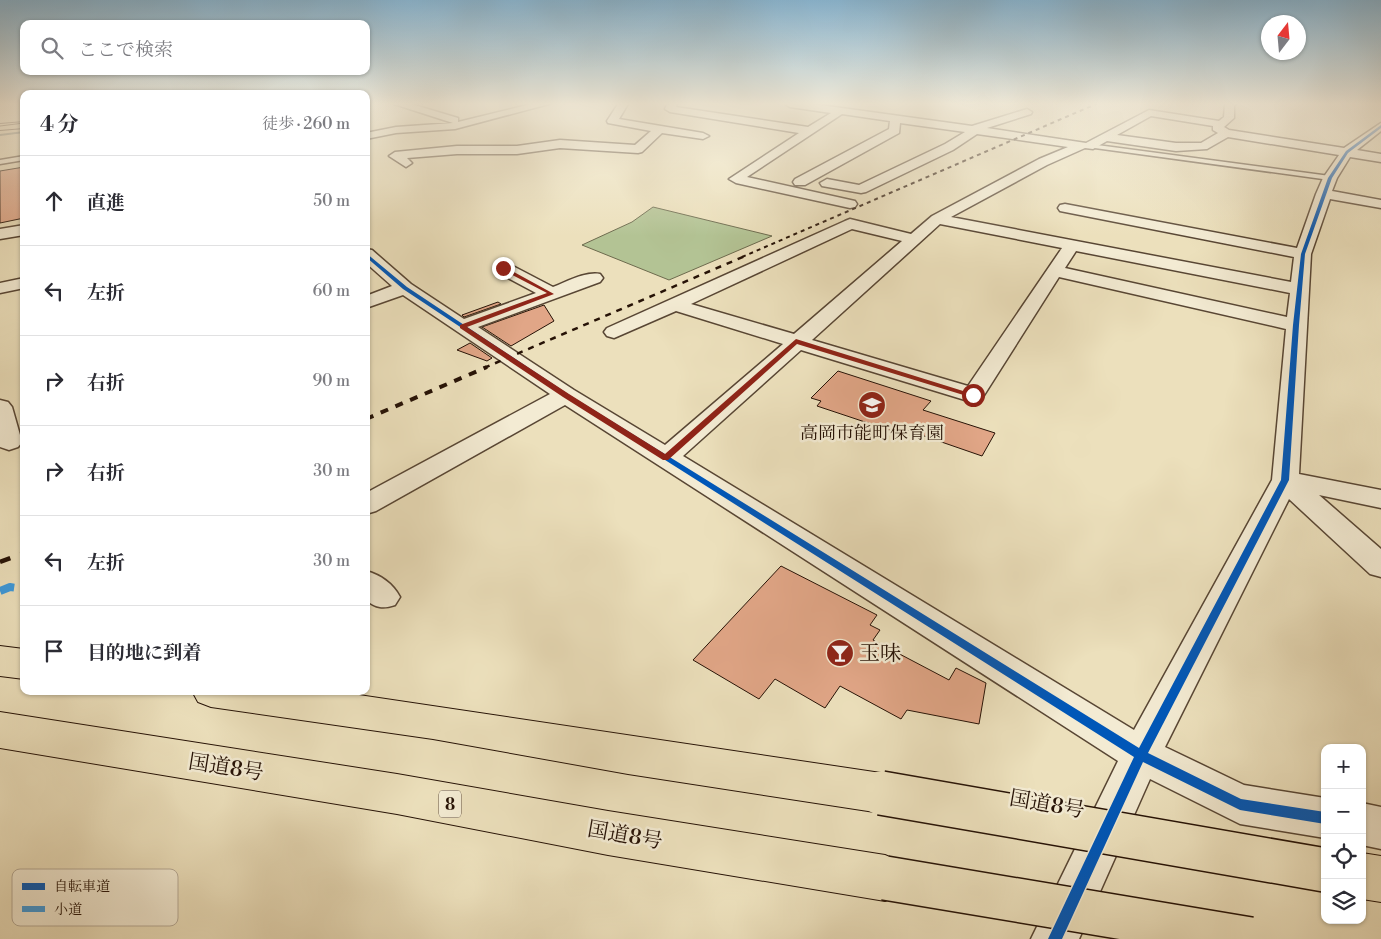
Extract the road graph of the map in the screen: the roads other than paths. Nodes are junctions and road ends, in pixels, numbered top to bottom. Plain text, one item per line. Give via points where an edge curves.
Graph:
1 (533, 148) edge
2 (610, 148) edge
3 (640, 148) edge
4 (784, 148) edge
5 (863, 148) edge
6 (949, 148) edge
7 (1080, 148) edge
8 (1096, 148) edge
9 (1326, 148) edge
10 (1352, 148) edge
11 (1347, 152) junction
12 (1381, 158) edge
13 (20, 159) edge
14 (0, 162) edge
15 (406, 164) dead end
16 (804, 179) junction
17 (1326, 186) junction
18 (785, 190) junction
19 (850, 204) dead end
20 (1381, 204) edge
21 (1065, 208) dead end
22 (937, 219) junction
23 (20, 231) edge
24 (0, 234) edge
25 (913, 239) junction
26 (1071, 246) junction
27 (1303, 254) junction
28 (370, 257) edge
29 (503, 268) dead end
30 (1055, 271) junction
31 (594, 278) dead end
32 (20, 284) edge
33 (0, 288) edge
34 (405, 288) junction
35 (1300, 290) junction
36 (552, 294) junction
37 (370, 301) edge
38 (676, 305) junction
39 (1296, 325) junction
40 (463, 326) junction
41 (614, 332) dead end
42 (796, 341) junction
43 (566, 396) junction
44 (0, 407) edge
45 (11, 441) edge
46 (666, 458) junction
47 (1284, 480) junction
48 (1381, 499) edge
49 (370, 503) edge
50 (1381, 566) edge
51 (0, 660) edge
52 (20, 663) edge
53 (240, 695) edge
54 (7, 732) edge
55 (1141, 755) junction
56 (1321, 817) edge
57 (1366, 825) edge
58 (1381, 828) edge
59 (1321, 869) edge
60 (1366, 877) edge
61 (1381, 879) edge
62 (1054, 939) edge
63 (1250, 939) edge

1 - 15 street via 395,156
2 - 3 street
4 - 18 street via 736,179
5 - 16 street
6 - 16 street via 861,189
7 - 22 street via 1043,162
8 - 17 lane
9 - 11 street
10 - 11 street
11 - 12 street
11 - 17 street
13 - 14 lane
16 - 18 street
17 - 20 street
17 - 27 street
18 - 19 street
21 - 27 street
22 - 25 street
22 - 26 street
23 - 24 street
25 - 38 street via 850,224
25 - 42 street
26 - 30 street
26 - 35 street
27 - 35 street
28 - 34 street
29 - 36 street
30 - 39 street
30 - 42 street via 973,395
31 - 36 street
32 - 33 street
34 - 37 street
34 - 40 street
35 - 39 street
36 - 40 street
38 - 41 street
38 - 42 street
39 - 47 street
40 - 43 street
42 - 46 street
43 - 46 street
43 - 49 street
44 - 45 street
46 - 55 street
47 - 48 street
47 - 50 street
47 - 55 street
51 - 52 main road
53 - 59 main road, 国道8号, bridge via 881,792
54 - 63 main road, 国道8号 / 8, bridge via 397,794 618,835
55 - 56 street via 1240,804
55 - 62 street
57 - 58 street
60 - 61 main road

